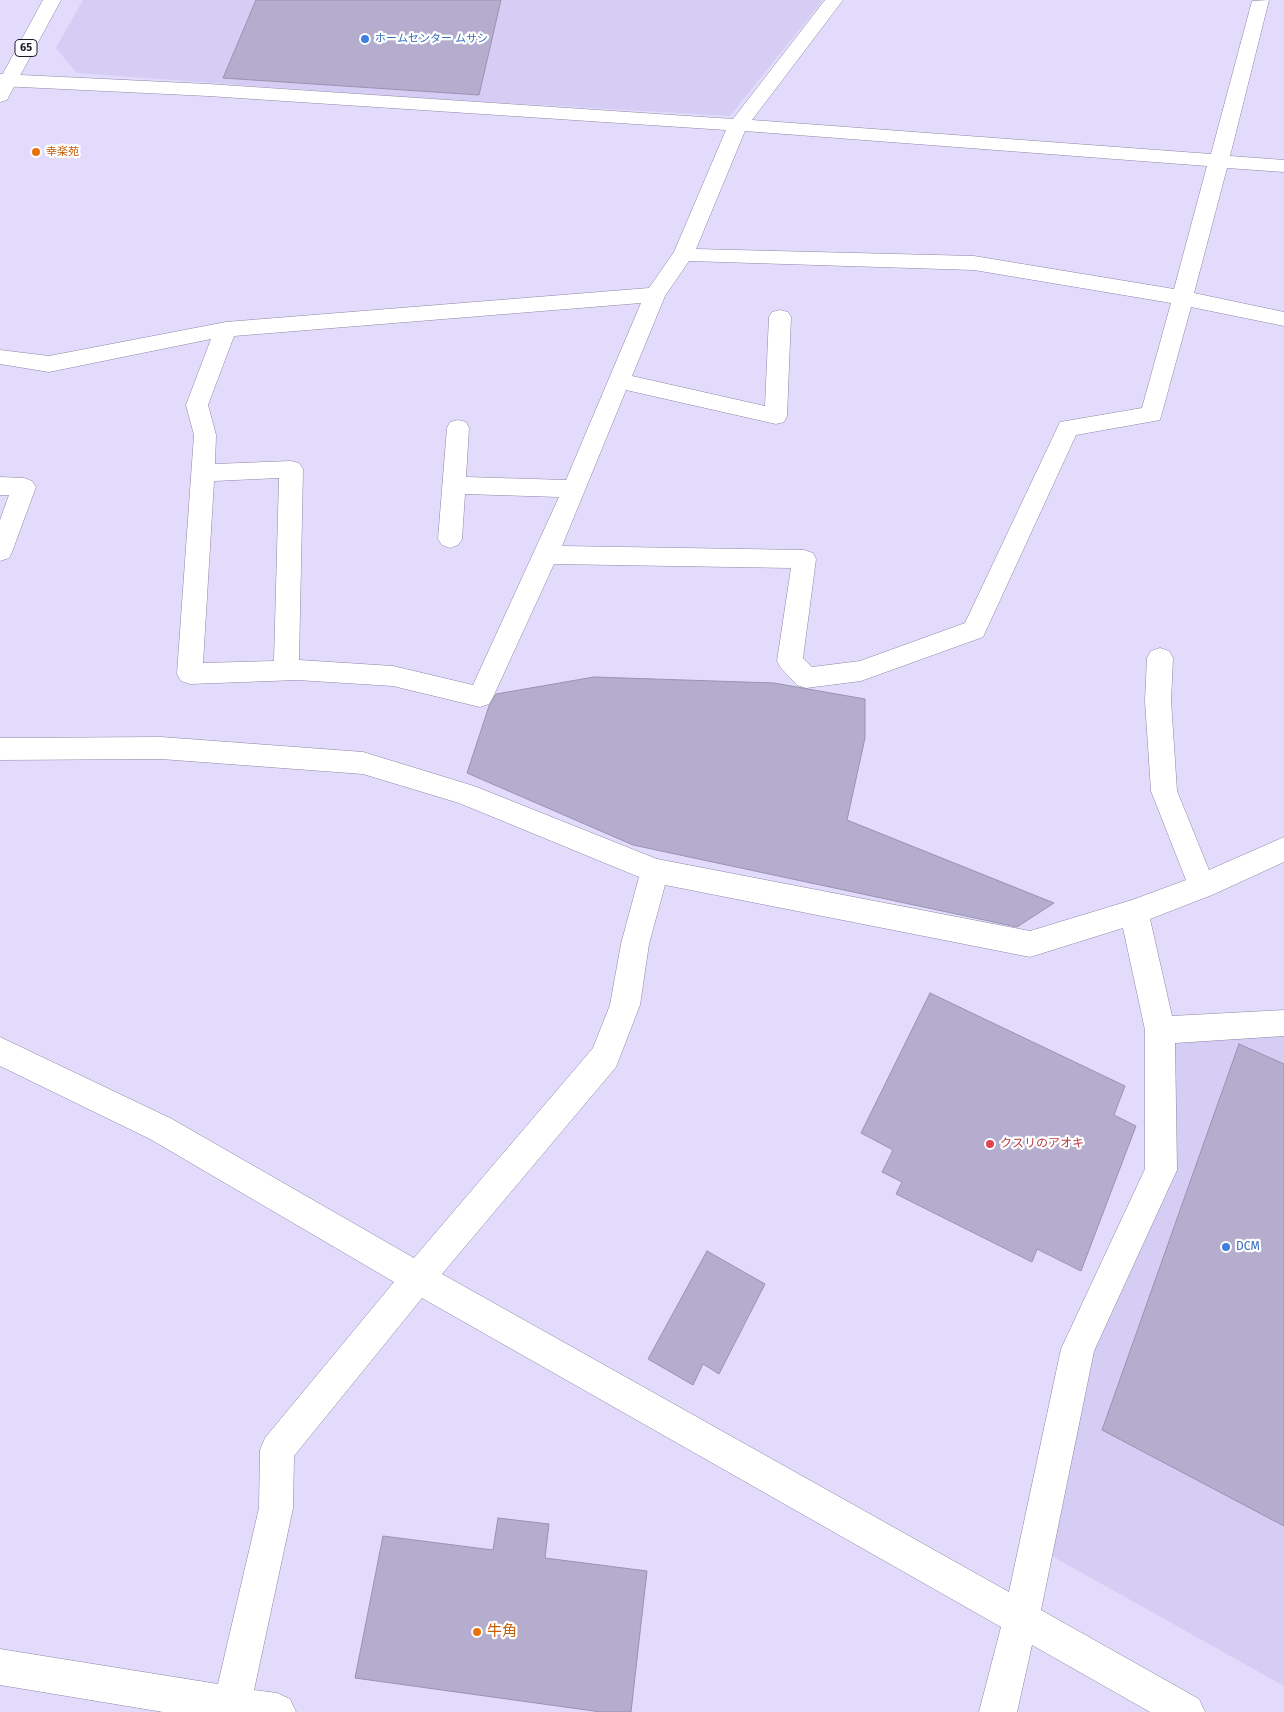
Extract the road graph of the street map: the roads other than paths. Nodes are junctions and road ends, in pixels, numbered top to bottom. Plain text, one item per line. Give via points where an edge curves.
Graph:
1 (52, 0) edge
2 (834, 0) edge
3 (1260, 1) edge
4 (3, 85) edge
5 (738, 125) junction
6 (1217, 161) junction
7 (1284, 166) edge
8 (684, 253) junction
9 (656, 295) junction
10 (1184, 298) junction
11 (780, 317) dead end
12 (1284, 319) edge
13 (226, 328) junction
14 (0, 357) edge
15 (621, 382) junction
16 (458, 428) dead end
17 (203, 473) junction
18 (454, 485) junction
19 (0, 486) edge
20 (572, 489) junction
21 (450, 539) dead end
22 (0, 552) edge
23 (546, 555) junction
24 (1160, 658) dead end
25 (286, 671) junction
26 (0, 749) edge
27 (1284, 849) edge
28 (655, 871) junction
29 (1202, 886) junction
30 (1134, 912) junction
31 (1284, 1023) edge
32 (1160, 1030) junction
33 (0, 1051) edge
34 (418, 1278) junction
35 (1022, 1618) junction
36 (0, 1667) edge
37 (232, 1704) junction
38 (277, 1712) edge
39 (998, 1712) edge
40 (1186, 1712) edge

1 - 4 street, 65
2 - 5 street
3 - 6 street
4 - 5 street via 208,90
5 - 6 street
5 - 8 street
6 - 7 street
6 - 10 street
8 - 9 street
8 - 10 street via 695,256 974,263
9 - 13 street
9 - 15 street
10 - 12 street
10 - 23 street via 1152,414 1068,428 974,630 861,671 806,678 790,661 804,559
11 - 15 street via 776,416
13 - 14 street via 48,364
13 - 17 street via 197,405 205,435
15 - 20 street
16 - 18 street
17 - 25 street via 291,469
17 - 25 street via 190,674
18 - 20 street
18 - 21 street
19 - 22 street via 24,487
20 - 23 street
23 - 25 street via 480,697 393,676
24 - 29 street via 1158,701 1164,791
26 - 28 street via 160,748 363,763 465,794
27 - 29 street
28 - 30 street via 1030,944
28 - 34 street via 635,944 625,1005 605,1057
29 - 30 street
30 - 32 street
31 - 32 street
32 - 35 street via 1161,1170 1078,1349
33 - 34 street via 161,1129
34 - 35 street
34 - 37 street via 277,1450 276,1508
35 - 39 street
35 - 40 street
36 - 37 street
37 - 38 street

